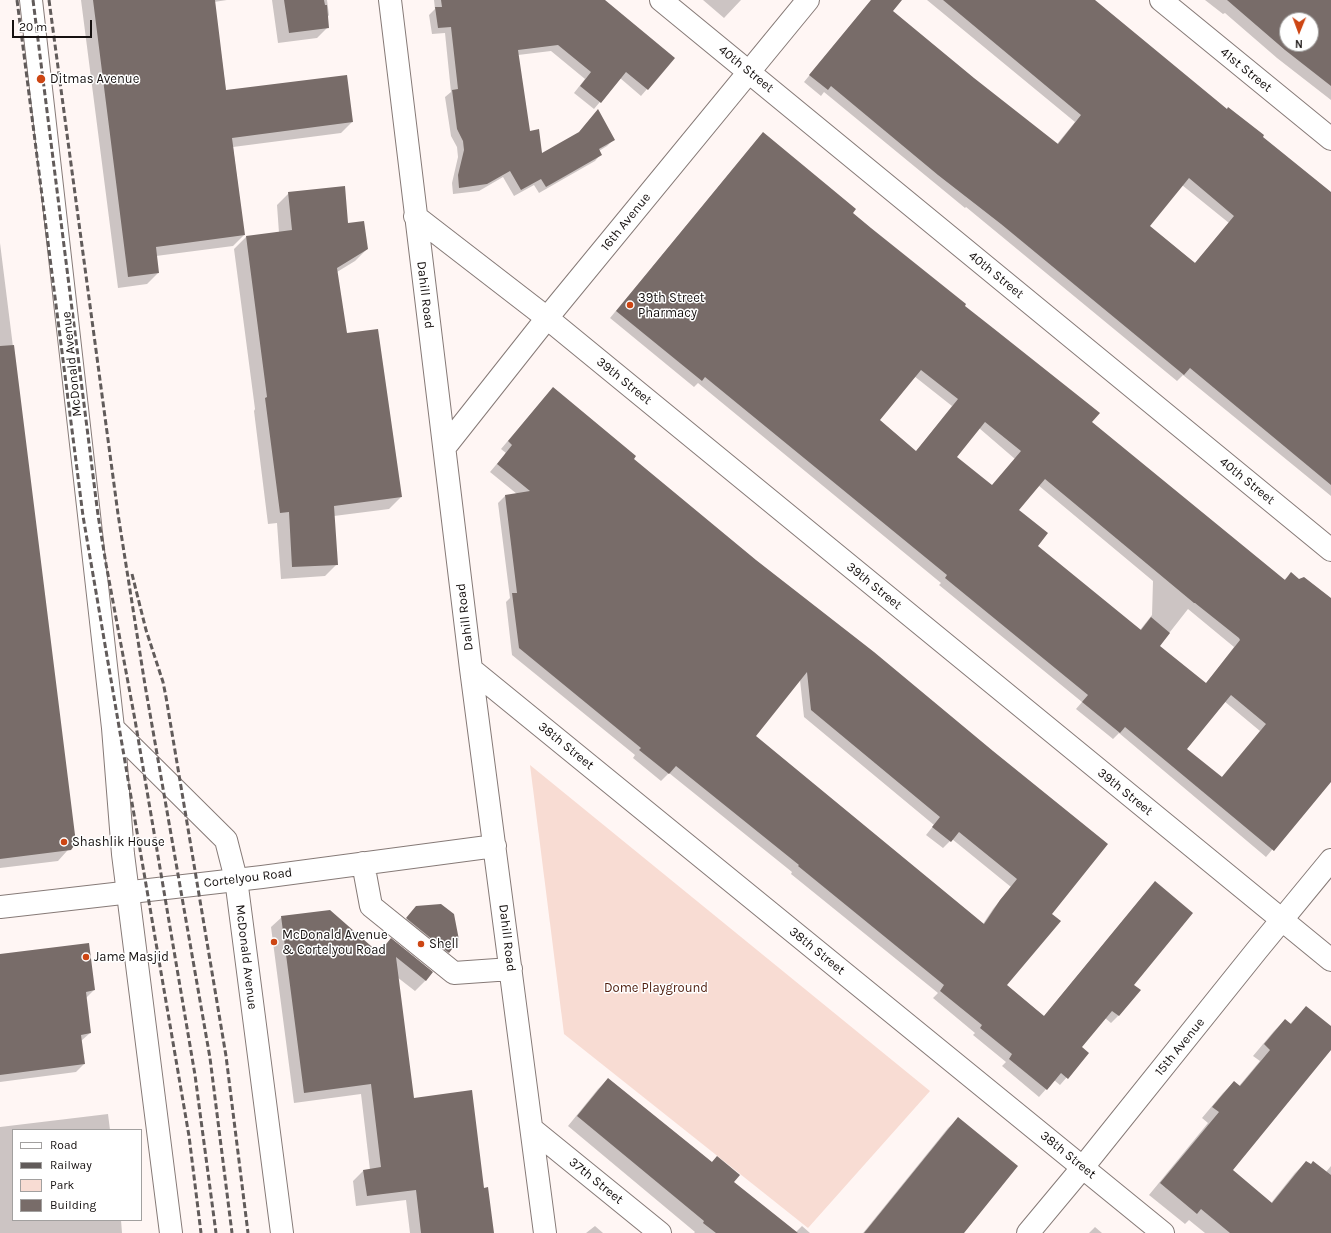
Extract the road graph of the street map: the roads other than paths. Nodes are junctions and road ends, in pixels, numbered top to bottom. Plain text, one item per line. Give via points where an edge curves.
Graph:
1 (30, 0) edge
2 (390, 0) edge
3 (661, 0) edge
4 (808, 0) edge
5 (1162, 0) edge
6 (749, 72) junction
7 (1331, 139) edge
8 (415, 216) junction
9 (547, 318) junction
10 (445, 446) junction
11 (1331, 550) edge
12 (471, 668) junction
13 (113, 728) junction
14 (495, 846) junction
15 (1331, 860) edge
16 (363, 863) junction
17 (236, 879) junction
18 (128, 892) junction
19 (0, 907) edge
20 (1282, 920) junction
21 (1331, 960) edge
22 (511, 969) junction
23 (532, 1128) junction
24 (1083, 1168) junction
25 (171, 1233) edge
26 (282, 1233) edge
27 (545, 1233) edge
28 (660, 1233) edge
29 (1028, 1233) edge
30 (1163, 1233) edge

1 - 13 street, McDonald Avenue
2 - 8 street, Dahill Road
3 - 6 street, 40th Street
4 - 6 street, 16th Avenue
5 - 7 street, 41st Street
6 - 9 street, 16th Avenue
6 - 11 street, 40th Street
8 - 9 street, 39th Street
8 - 10 street, Dahill Road
9 - 10 street, 16th Avenue
9 - 20 street, 39th Street
10 - 12 street, Dahill Road
12 - 14 street, Dahill Road
12 - 24 street, 38th Street
13 - 17 street, McDonald Avenue via 226,840
13 - 18 street, McDonald Avenue
14 - 16 street, Cortelyou Road
14 - 22 street, Dahill Road
15 - 20 street, 15th Avenue
16 - 17 street, Cortelyou Road
16 - 22 street via 371,906 454,973
17 - 18 street, Cortelyou Road
17 - 26 street, McDonald Avenue
18 - 19 street, Cortelyou Road
18 - 25 street, McDonald Avenue
20 - 21 street, 39th Street
20 - 24 street, 15th Avenue
22 - 23 street, Dahill Road
23 - 27 street, Dahill Road
23 - 28 street, 37th Street
24 - 29 street, 15th Avenue
24 - 30 street, 38th Street

